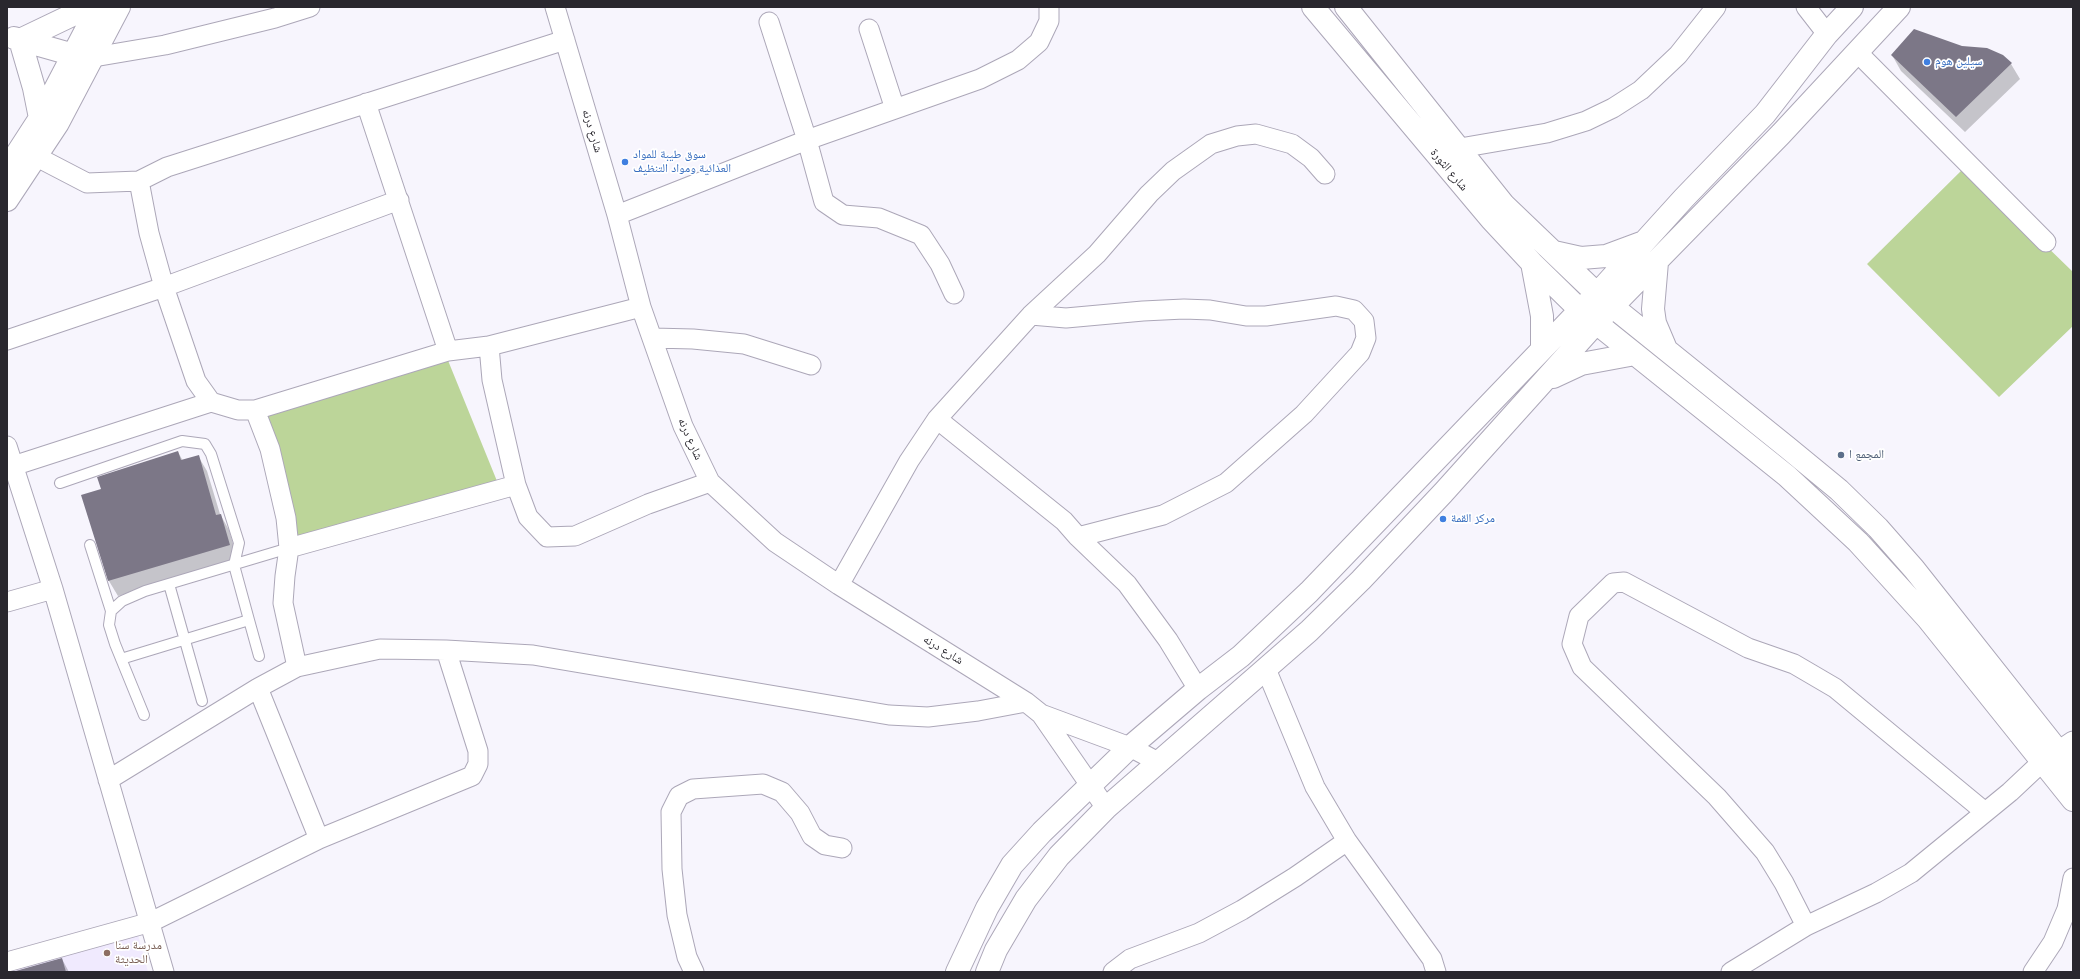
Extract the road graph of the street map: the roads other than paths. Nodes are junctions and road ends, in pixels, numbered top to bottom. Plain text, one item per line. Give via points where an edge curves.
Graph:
1 (89, 7) edge
2 (98, 7) edge
3 (119, 7) edge
4 (310, 7) edge
5 (1049, 7) edge
6 (1313, 7) edge
7 (1346, 7) edge
8 (1716, 7) edge
9 (1806, 7) edge
10 (1852, 7) edge
11 (1899, 7) edge
12 (557, 8) edge
13 (769, 22) dead end
14 (869, 29) dead end
15 (1827, 34) junction
16 (14, 38) edge
17 (564, 40) junction
18 (1857, 52) junction
19 (84, 56) junction
20 (366, 103) junction
21 (895, 108) junction
22 (40, 118) junction
23 (807, 140) junction
24 (1460, 148) junction
25 (37, 156) junction
26 (7, 169) edge
27 (1325, 174) dead end
28 (139, 181) junction
29 (7, 200) edge
30 (399, 200) junction
31 (617, 215) junction
32 (1644, 242) junction
33 (2046, 242) dead end
34 (1554, 252) junction
35 (1657, 262) junction
36 (1532, 263) junction
37 (164, 287) junction
38 (954, 294) dead end
39 (1605, 301) junction
40 (641, 307) junction
41 (1031, 315) junction
42 (1588, 316) junction
43 (652, 338) junction
44 (7, 340) edge
45 (489, 346) junction
46 (1542, 349) junction
47 (1666, 350) junction
48 (448, 351) junction
49 (1635, 354) junction
50 (812, 365) dead end
51 (1544, 381) junction
52 (211, 402) junction
53 (254, 410) junction
54 (936, 419) junction
55 (7, 446) edge
56 (13, 466) junction
57 (710, 482) junction
58 (60, 483) dead end
59 (516, 485) junction
60 (1878, 528) junction
61 (1078, 537) junction
62 (1858, 542) junction
63 (90, 545) dead end
64 (289, 548) junction
65 (234, 565) junction
66 (169, 584) junction
67 (839, 585) junction
68 (53, 590) junction
69 (7, 602) edge
70 (111, 611) junction
71 (249, 620) junction
72 (184, 640) junction
73 (446, 650) junction
74 (259, 656) dead end
75 (121, 659) junction
76 (297, 667) junction
77 (1266, 669) junction
78 (258, 688) junction
79 (1198, 689) junction
80 (202, 701) dead end
81 (1026, 702) junction
82 (1041, 714) junction
83 (144, 715) dead end
84 (1130, 747) junction
85 (2058, 751) edge
86 (1158, 762) junction
87 (2073, 770) edge
88 (108, 780) junction
89 (1090, 785) junction
90 (2073, 800) edge
91 (1106, 808) junction
92 (1985, 812) junction
93 (319, 839) junction
94 (1347, 841) junction
95 (842, 848) dead end
96 (2073, 878) edge
97 (151, 922) junction
98 (1806, 926) junction
99 (7, 962) edge
100 (164, 972) edge
101 (694, 972) edge
102 (957, 972) edge
103 (987, 972) edge
104 (1113, 972) edge
105 (1436, 972) edge
106 (1731, 972) edge
107 (2033, 972) edge

1 - 16 main road
2 - 19 main road
3 - 19 main road
4 - 19 street via 165,45
5 - 21 street via 1049,21 1039,42 1018,60 980,78
6 - 36 main road, شارع الثورة via 1491,220
7 - 24 main road, شارع الثورة
8 - 24 street via 1678,55 1641,90 1613,108 1586,121 1547,133
9 - 15 street
10 - 15 main road
11 - 18 main road
12 - 17 street, شارع درنه
13 - 23 street
14 - 21 street
15 - 32 main road via 1765,114
16 - 19 main road
16 - 22 main road via 34,88
17 - 20 street
17 - 31 street, شارع درنه
18 - 33 street
18 - 35 main road
19 - 22 main road
19 - 25 main road
20 - 28 street via 167,167
20 - 30 street
21 - 23 street
22 - 26 main road
23 - 31 street
23 - 38 street via 824,202 843,215 879,218 921,235 940,264
24 - 34 main road, شارع الثورة via 1504,205
25 - 28 street via 87,183
25 - 29 main road
27 - 41 street via 1311,158 1292,144 1276,138 1256,134 1237,136 1210,144 1173,171 1149,194 1097,254
28 - 37 street via 149,233
30 - 37 street
30 - 48 street
31 - 40 street, شارع درنه
32 - 34 main road via 1606,256 1580,258
32 - 39 main road
34 - 39 main road, شارع الثورة
35 - 39 main road
35 - 47 main road via 1653,309 1655,323
36 - 42 main road, شارع الثورة
36 - 46 main road via 1542,316
37 - 44 street
37 - 52 street via 196,381
39 - 42 main road
39 - 47 main road, شارع الثورة
40 - 43 street, شارع درنه
40 - 45 street
41 - 54 street
41 - 61 street via 1066,318 1184,309 1266,316 1336,306 1354,310 1364,321 1366,338 1360,353 1304,414 1226,483 1163,515
42 - 46 main road
42 - 49 main road, شارع الثورة
42 - 51 main road
43 - 50 street via 744,344
43 - 57 street, شارع درنه via 683,426
45 - 48 street
45 - 59 street via 492,380
46 - 79 main road via 1310,592 1241,656
47 - 60 main road, شارع الثورة via 1794,452 1839,490
48 - 53 street
49 - 51 main road via 1581,364
49 - 62 main road, شارع الثورة via 1787,476
51 - 77 main road via 1361,580
52 - 53 street via 238,410
52 - 56 street
53 - 64 street via 270,449 286,518
54 - 61 street via 1064,521
54 - 67 street via 909,461
55 - 56 street
56 - 68 street
57 - 59 street via 648,504 575,536 547,537 528,518
57 - 67 street, شارع درنه via 775,542
58 - 65 lane via 182,441 205,444 211,454 239,543
59 - 64 street
60 - 62 main road
60 - 85 main road, شارع الثورة via 1914,569
61 - 79 street via 1128,584 1168,640
62 - 85 main road, شارع الثورة via 1928,619
63 - 70 lane
64 - 65 lane
64 - 76 street via 283,603
65 - 66 lane
65 - 71 lane
66 - 70 lane via 122,601
66 - 72 lane
67 - 81 street, شارع درنه
68 - 69 street
68 - 88 street
70 - 75 lane via 110,625
71 - 72 lane
71 - 74 lane
72 - 75 lane
72 - 80 lane
73 - 76 street via 380,649
73 - 81 street via 532,655 889,715 928,717
73 - 93 street via 478,751 478,764 472,776
75 - 83 lane
76 - 78 street
77 - 86 main road
77 - 94 street via 1315,787
78 - 88 street
78 - 93 street
79 - 84 main road
81 - 82 street, شارع درنه
82 - 84 street, شارع درنه
82 - 89 street, شارع درنه
84 - 86 street, شارع درنه
84 - 89 main road
85 - 87 main road
85 - 90 main road
85 - 92 street
86 - 91 main road
88 - 97 street
89 - 91 street, شارع درنه
89 - 102 main road via 1012,865 987,908
91 - 103 main road via 1059,856 1026,899 996,950
92 - 98 street via 1911,873 1876,893
92 - 98 street via 1835,688 1794,664 1748,648 1624,582 1614,583 1579,616 1572,644 1582,667 1717,797 1760,847 1784,883
93 - 97 street
94 - 104 street via 1242,910 1199,933 1130,959
94 - 105 street via 1432,959
95 - 101 street via 825,845 812,836 800,813 782,792 763,784 693,789 679,796 671,812 672,869 677,915 687,957
96 - 107 street via 2067,909 2053,942
97 - 99 street
97 - 100 street
98 - 106 street

